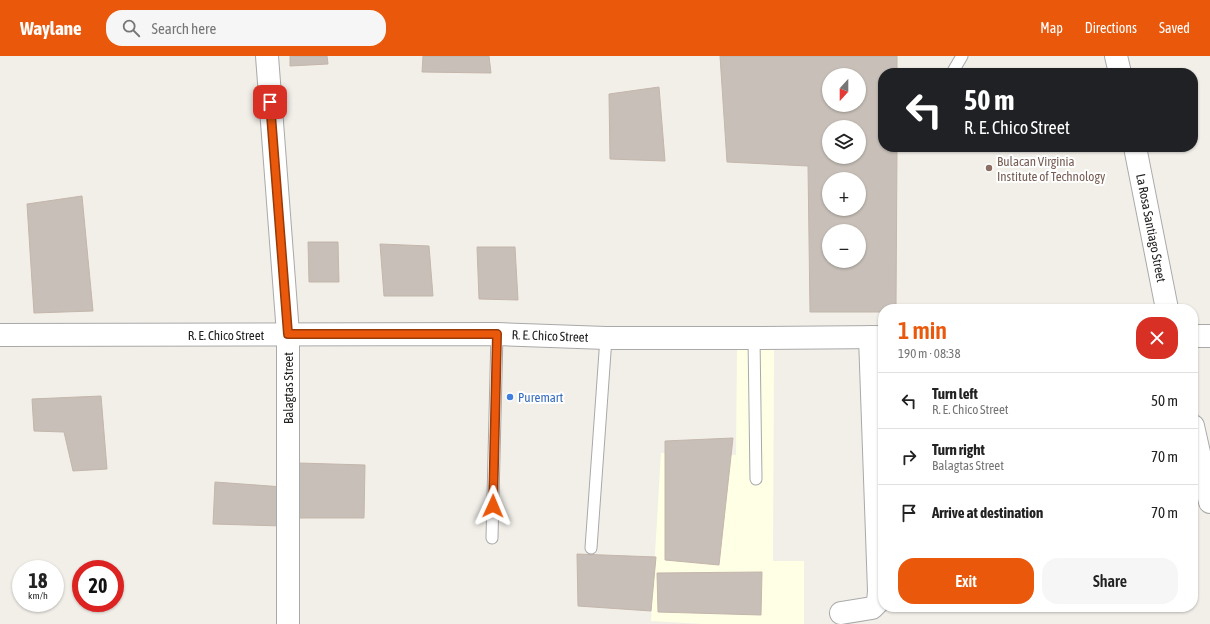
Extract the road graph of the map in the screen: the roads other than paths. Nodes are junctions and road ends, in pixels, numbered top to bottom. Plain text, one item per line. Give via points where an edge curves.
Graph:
1 (267, 56) edge
2 (962, 56) edge
3 (1116, 56) edge
4 (955, 68) edge
5 (1119, 68) edge
6 (1136, 152) edge
7 (1166, 304) edge
8 (288, 334) junction
9 (497, 334) junction
10 (0, 335) edge
11 (1198, 336) edge
12 (1210, 336) edge
13 (877, 337) edge
14 (606, 338) junction
15 (754, 338) junction
16 (1198, 448) edge
17 (878, 464) edge
18 (756, 479) dead end
19 (1210, 502) edge
20 (492, 538) dead end
21 (591, 548) dead end
22 (878, 602) edge
23 (841, 613) dead end
24 (288, 624) edge

1 - 8 street, Balagtas Street
2 - 4 lane
3 - 5 street
6 - 7 street, La Rosa Santiago Street
8 - 9 street, R. E. Chico Street
8 - 10 street, R. E. Chico Street
8 - 24 street, Balagtas Street
9 - 14 street, R. E. Chico Street
9 - 20 lane
11 - 12 street
13 - 15 street, R. E. Chico Street
13 - 17 street
14 - 15 street, R. E. Chico Street
14 - 21 lane
15 - 18 lane
16 - 19 street
22 - 23 street via 872,608

